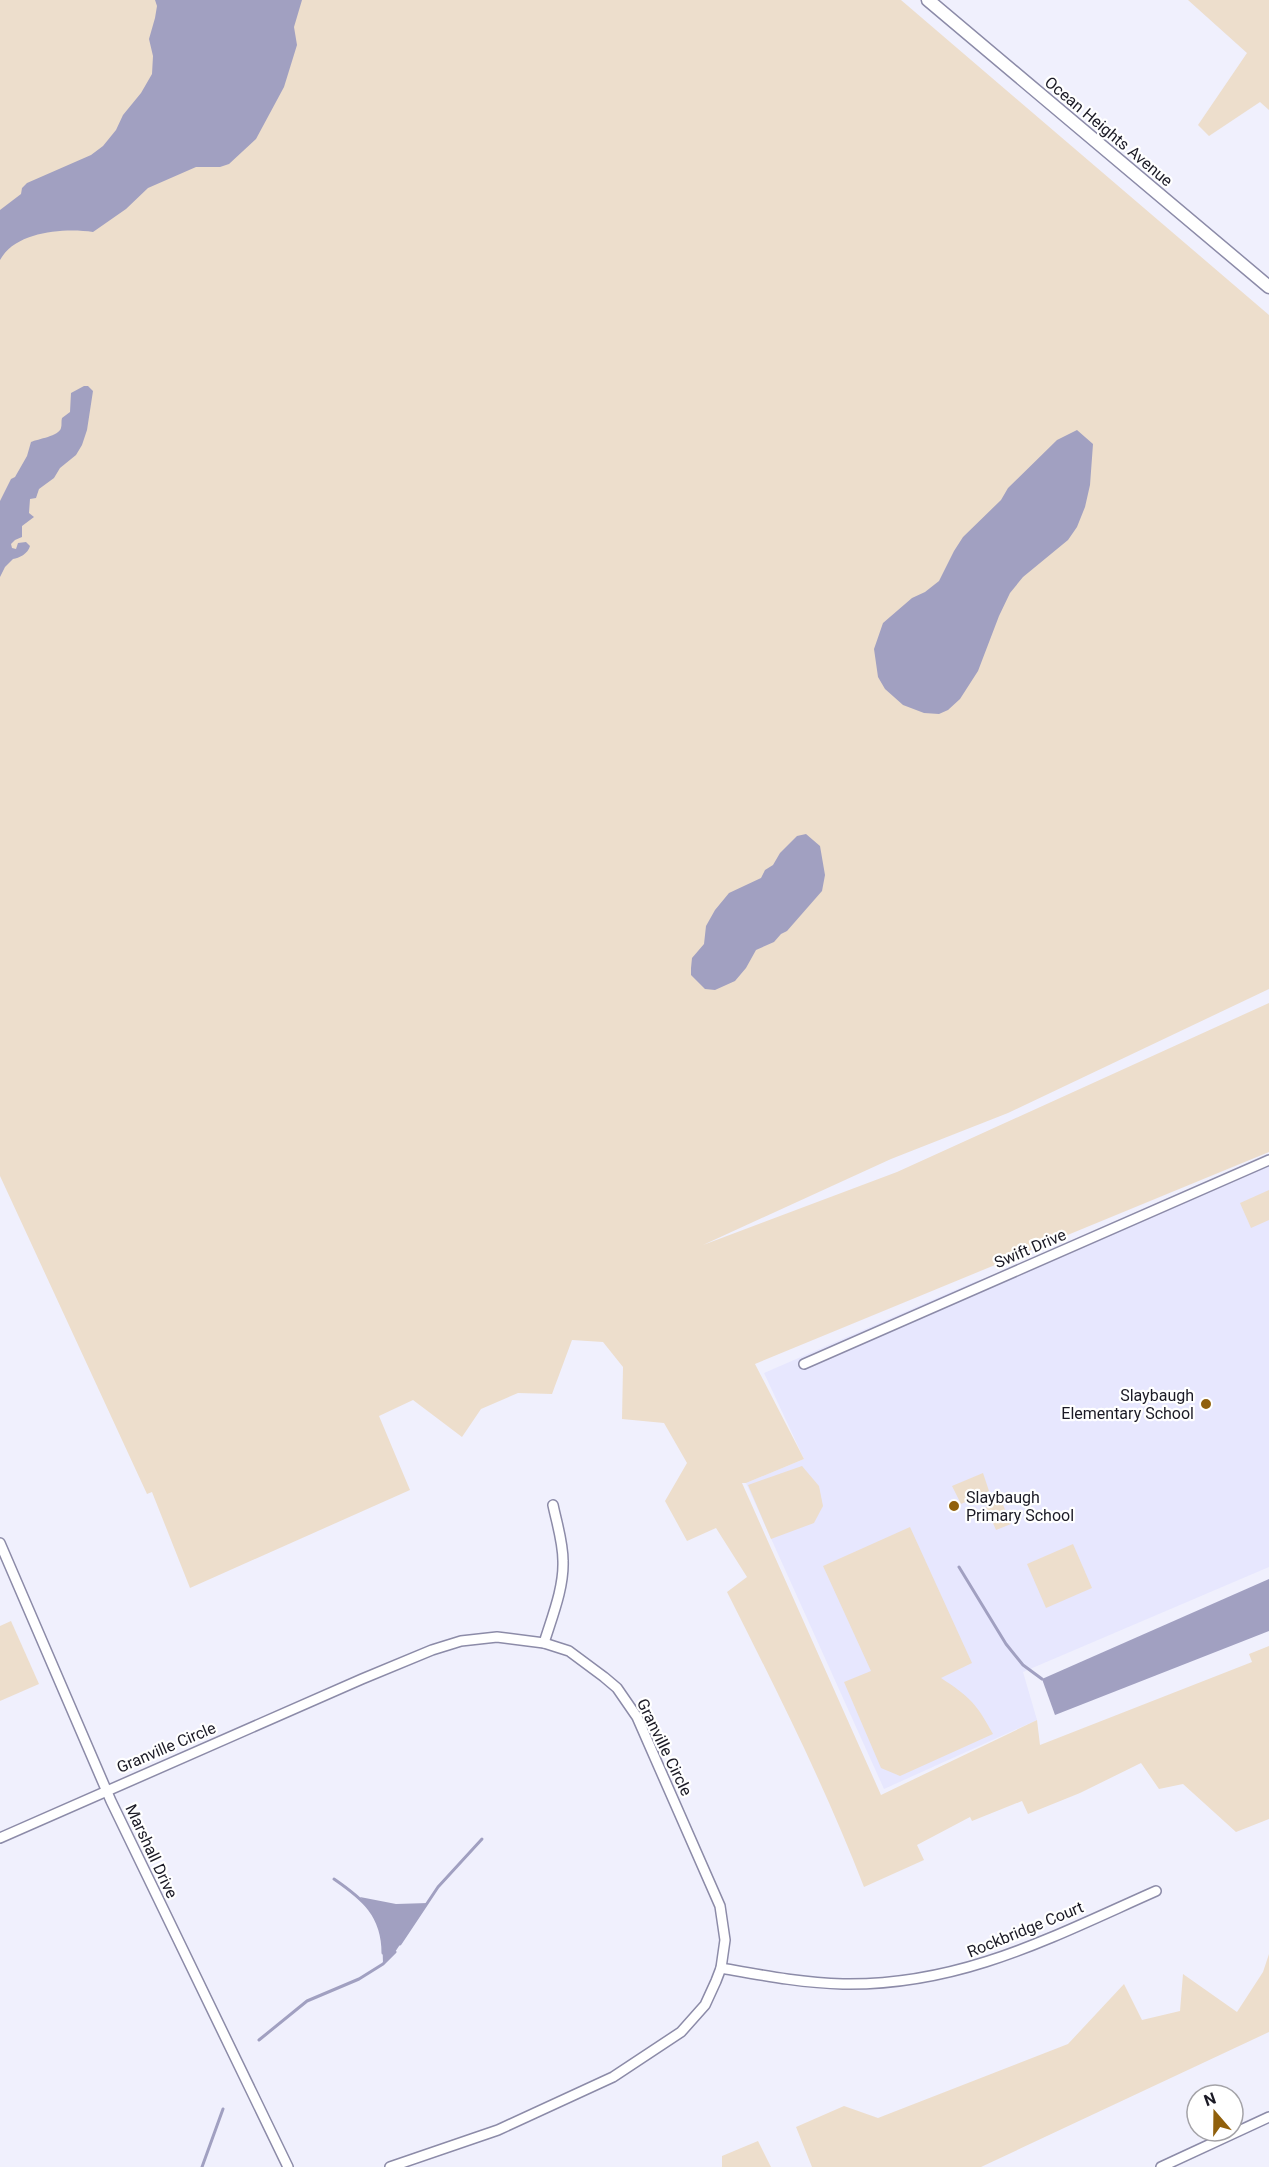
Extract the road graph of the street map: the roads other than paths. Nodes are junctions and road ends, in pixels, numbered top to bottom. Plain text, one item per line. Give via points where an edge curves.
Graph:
1 (928, 0) edge
2 (1269, 287) edge
3 (1269, 1160) edge
4 (804, 1364) dead end
5 (553, 1505) dead end
6 (0, 1543) edge
7 (544, 1643) junction
8 (106, 1790) junction
9 (0, 1838) edge
10 (1156, 1890) dead end
11 (721, 1968) junction
12 (1269, 2117) edge
13 (288, 2167) edge
14 (390, 2167) edge
15 (1161, 2167) edge

1 - 2 main road, Ocean Heights Avenue
3 - 4 street, Swift Drive
5 - 7 street via 564,1564
6 - 8 street, Marshall Drive
7 - 8 street, Granville Circle via 497,1636 439,1648
7 - 11 street, Granville Circle via 569,1651 598,1672 617,1689 637,1717 720,1906 725,1940
8 - 9 street, Granville Circle
8 - 13 street, Marshall Drive
10 - 11 street, Rockbridge Court via 1013,1953 963,1970 918,1979 833,1983
11 - 14 street, Granville Circle via 705,2005 681,2032 613,2077 498,2130
12 - 15 street

